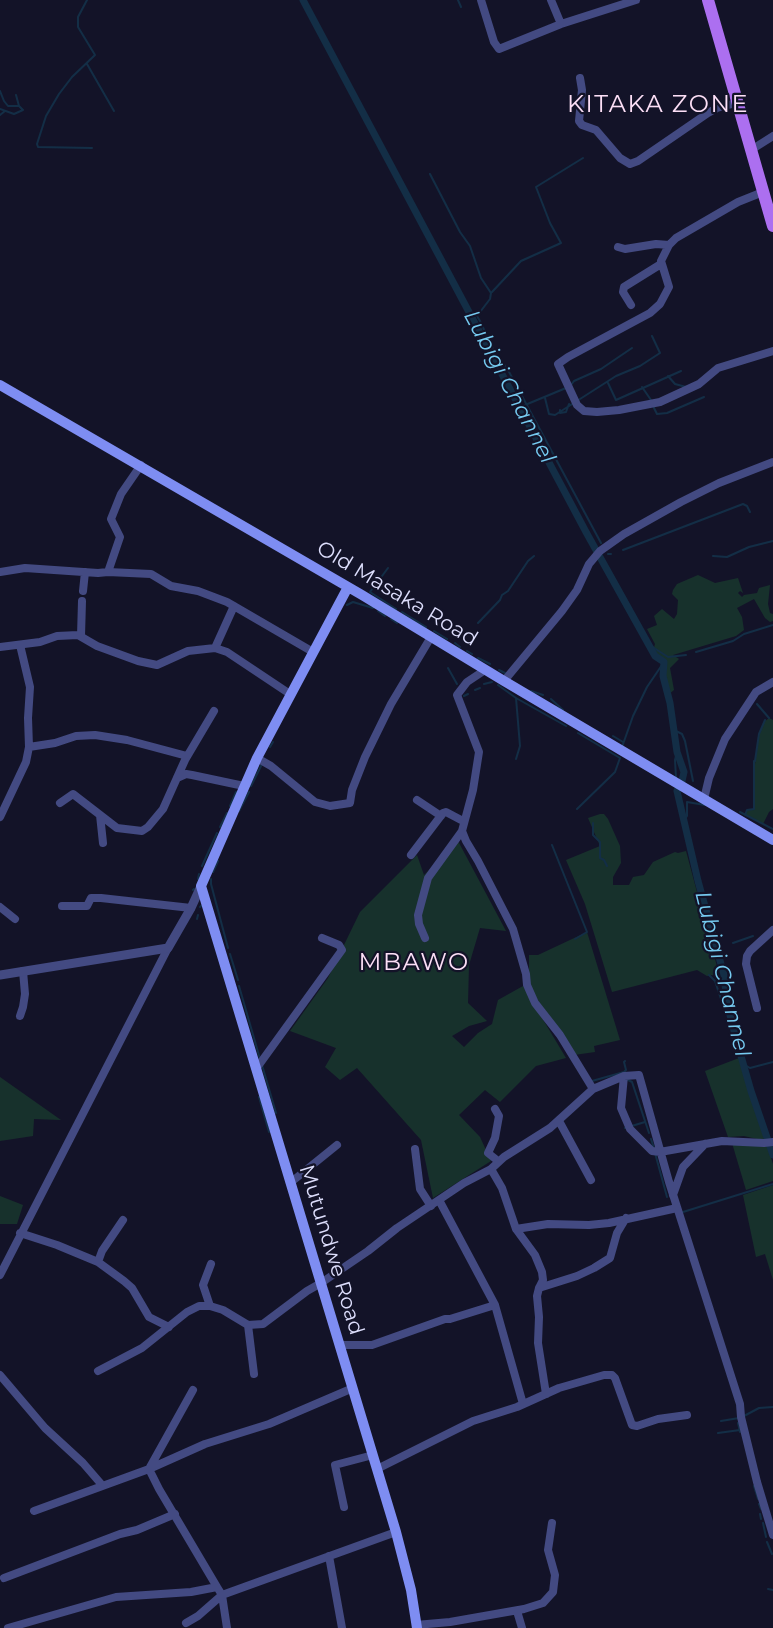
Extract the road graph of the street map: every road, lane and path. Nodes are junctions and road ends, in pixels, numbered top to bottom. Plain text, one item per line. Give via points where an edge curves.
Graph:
1 (481, 0) edge
2 (551, 0) edge
3 (636, 0) edge
4 (708, 0) edge
5 (561, 24) junction
6 (580, 78) dead end
7 (736, 104) junction
8 (773, 136) edge
9 (751, 150) junction
10 (763, 192) junction
11 (773, 226) edge
12 (669, 245) junction
13 (618, 247) dead end
14 (661, 264) junction
15 (631, 305) dead end
16 (773, 351) edge
17 (0, 385) edge
18 (773, 462) edge
19 (141, 465) junction
20 (0, 572) edge
21 (85, 572) junction
22 (108, 572) junction
23 (348, 587) junction
24 (83, 591) dead end
25 (82, 601) dead end
26 (234, 606) junction
27 (81, 636) junction
28 (431, 637) junction
29 (20, 645) junction
30 (0, 647) edge
31 (215, 648) junction
32 (313, 652) junction
33 (486, 670) junction
34 (504, 681) junction
35 (773, 682) edge
36 (290, 694) junction
37 (214, 711) dead end
38 (29, 747) junction
39 (187, 756) junction
40 (257, 758) junction
41 (177, 778) junction
42 (244, 786) junction
43 (704, 799) junction
44 (417, 800) dead end
45 (60, 803) dead end
46 (100, 815) junction
47 (441, 816) junction
48 (0, 817) edge
49 (463, 821) junction
50 (462, 831) junction
51 (773, 840) edge
52 (103, 843) dead end
53 (411, 855) dead end
54 (201, 886) junction
55 (62, 906) dead end
56 (0, 907) edge
57 (191, 908) junction
58 (15, 919) dead end
59 (773, 930) edge
60 (321, 938) dead end
61 (425, 938) dead end
62 (168, 948) junction
63 (23, 972) junction
64 (0, 975) edge
65 (757, 1008) dead end
66 (20, 1016) dead end
67 (256, 1069) junction
68 (624, 1076) junction
69 (593, 1089) junction
70 (495, 1109) dead end
71 (559, 1121) junction
72 (769, 1142) edge
73 (705, 1144) junction
74 (337, 1145) dead end
75 (415, 1149) dead end
76 (656, 1151) junction
77 (498, 1161) junction
78 (491, 1169) junction
79 (591, 1180) dead end
80 (290, 1183) junction
81 (673, 1196) junction
82 (439, 1200) junction
83 (431, 1206) junction
84 (677, 1208) junction
85 (626, 1218) junction
86 (123, 1220) dead end
87 (516, 1229) junction
88 (20, 1233) junction
89 (98, 1262) junction
90 (211, 1264) dead end
91 (0, 1275) edge
92 (321, 1283) junction
93 (538, 1288) junction
94 (495, 1305) junction
95 (210, 1306) junction
96 (248, 1325) junction
97 (169, 1327) junction
98 (340, 1345) junction
99 (98, 1371) dead end
100 (254, 1374) dead end
101 (0, 1375) edge
102 (353, 1388) junction
103 (193, 1390) dead end
104 (546, 1394) junction
105 (523, 1404) junction
106 (687, 1415) dead end
107 (373, 1455) junction
108 (149, 1469) junction
109 (377, 1469) junction
110 (102, 1485) junction
111 (344, 1507) dead end
112 (34, 1511) dead end
113 (175, 1514) junction
114 (552, 1523) dead end
115 (396, 1532) junction
116 (773, 1535) edge
117 (329, 1556) junction
118 (4, 1578) dead end
119 (219, 1591) junction
120 (517, 1611) junction
121 (186, 1623) dead end
122 (416, 1627) edge
123 (8, 1628) edge
124 (227, 1628) edge
125 (342, 1628) edge
126 (522, 1628) edge

1 - 5 street via 498,49
2 - 5 street
3 - 5 street
4 - 7 main road
6 - 7 street via 579,121 596,130 630,164 708,113
7 - 9 main road
8 - 9 street
9 - 10 main road
10 - 11 main road
10 - 12 street via 723,210
12 - 13 street
12 - 14 street
14 - 15 street via 624,287
14 - 16 street via 669,287 656,308 558,364 573,398 584,411 619,410 660,402 699,384 718,368
17 - 19 main road, Old Masaka Road
18 - 34 street via 681,502 598,553 562,611
19 - 22 street via 121,494 111,519 120,537
19 - 23 main road, Old Masaka Road
20 - 21 street via 25,568
21 - 22 street
21 - 24 street
22 - 26 street via 151,574 171,586 198,591
23 - 28 main road, Old Masaka Road
23 - 32 main road
25 - 27 street
26 - 31 street
26 - 32 street
27 - 29 street via 57,636
27 - 31 street via 97,646 157,665 188,651
28 - 33 main road, Old Masaka Road
28 - 40 street via 365,757 350,803 330,806 315,802
29 - 30 street
29 - 38 street via 30,687
31 - 36 street
32 - 36 main road
33 - 34 main road, Old Masaka Road
33 - 49 street via 467,682 457,695 479,752
34 - 43 main road, Old Masaka Road
35 - 43 street via 756,692 725,739
36 - 40 main road
37 - 39 street
38 - 39 street via 95,735
38 - 48 street
39 - 41 street
40 - 42 main road
41 - 42 street via 186,774
41 - 46 street via 157,818 142,831 117,828
42 - 54 main road
43 - 51 main road, Old Masaka Road
44 - 47 street
45 - 46 street via 73,794
46 - 52 street
47 - 49 street via 446,812
47 - 53 street
49 - 50 street
50 - 61 street via 428,878 418,915
50 - 69 street via 513,929 535,1003
54 - 57 street
54 - 67 main road, Mutundwe Road
55 - 57 street via 87,906 91,898
56 - 58 street
57 - 62 street
59 - 65 street via 747,956
60 - 67 street via 342,950
62 - 63 street
62 - 88 street
63 - 64 street
63 - 66 street via 25,994
67 - 80 main road, Mutundwe Road
68 - 69 street
68 - 76 street via 621,1108 630,1129
68 - 76 street via 639,1075
69 - 71 street
70 - 77 street via 499,1116 488,1153
71 - 77 street
71 - 79 street
72 - 73 street
73 - 76 street
73 - 81 street via 683,1167
74 - 80 street
75 - 83 street via 418,1183
76 - 81 street
77 - 78 street
78 - 82 street
78 - 87 street
80 - 92 main road, Mutundwe Road
81 - 84 street
82 - 83 street
82 - 94 street
83 - 92 street
84 - 85 street
84 - 116 street via 740,1404
85 - 87 street via 597,1224 548,1224
85 - 93 street via 610,1258 577,1276
86 - 89 street
87 - 93 street via 542,1272
88 - 89 street
88 - 91 street
89 - 97 street via 132,1288 149,1317
90 - 95 street via 203,1285
92 - 96 street via 263,1324
92 - 98 main road, Mutundwe Road
93 - 104 street via 538,1343
94 - 98 street via 372,1345
94 - 105 street
95 - 96 street
95 - 97 street via 187,1312
96 - 100 street
97 - 99 street via 142,1348
98 - 102 main road, Mutundwe Road
101 - 110 street via 45,1428
102 - 107 main road, Mutundwe Road
102 - 108 street
103 - 108 street
104 - 105 street
104 - 106 street via 609,1375 615,1378 632,1425
105 - 109 street via 466,1424
107 - 109 main road, Mutundwe Road
107 - 111 street via 334,1465
108 - 110 street
108 - 113 street
109 - 115 main road, Mutundwe Road
110 - 112 street
113 - 118 street
113 - 119 street
114 - 120 street via 548,1550 555,1575 553,1592 543,1603
115 - 117 street
115 - 122 main road, Mutundwe Road
117 - 119 street
117 - 125 street
119 - 121 street via 198,1616
119 - 123 street via 116,1597
119 - 124 street
120 - 122 street
120 - 126 street

